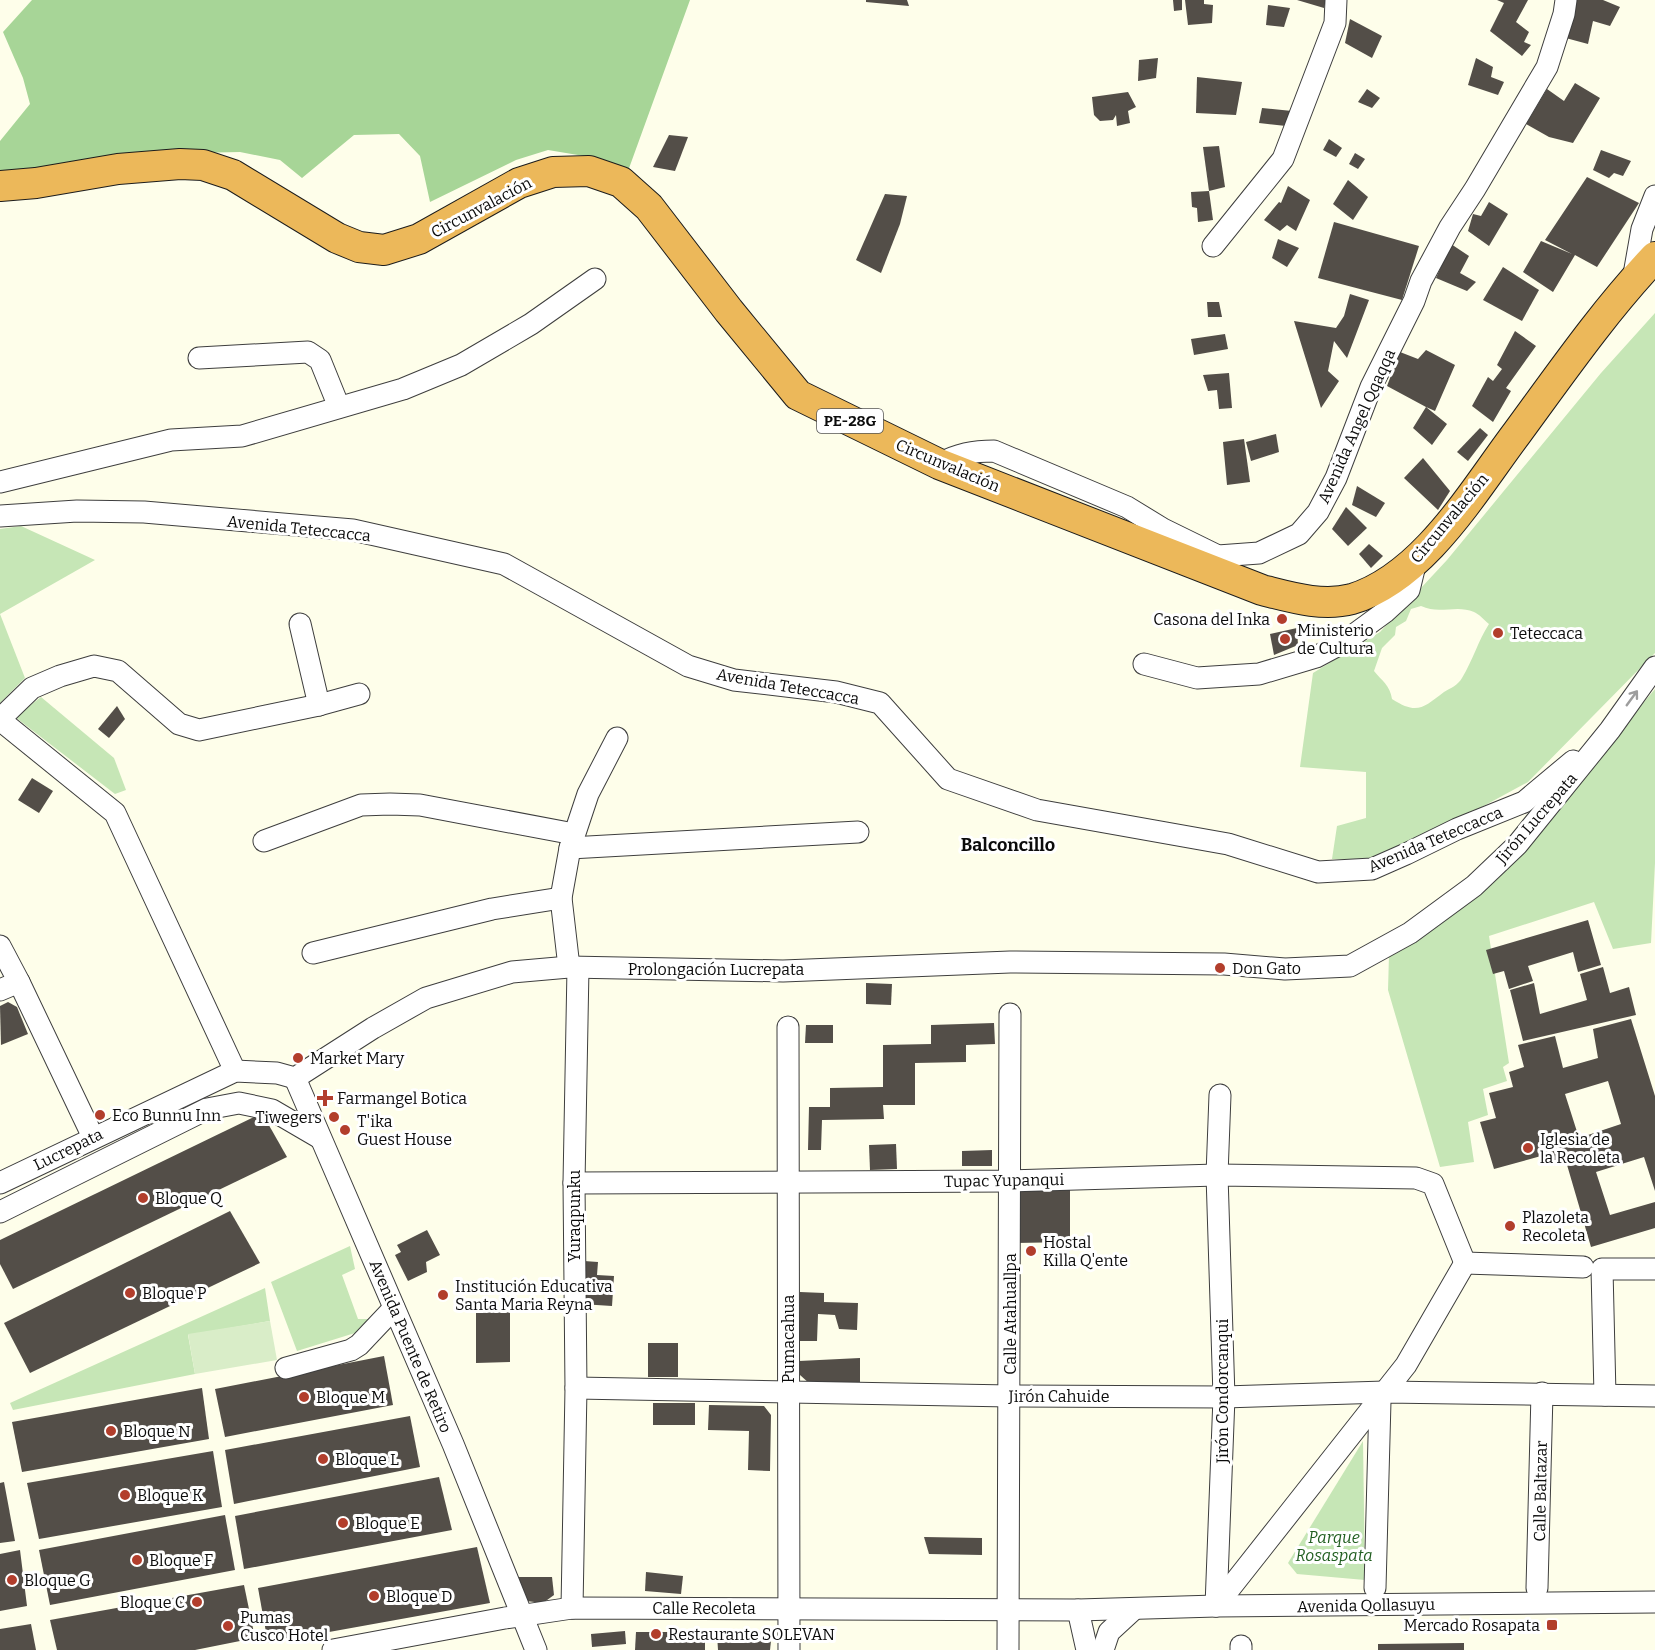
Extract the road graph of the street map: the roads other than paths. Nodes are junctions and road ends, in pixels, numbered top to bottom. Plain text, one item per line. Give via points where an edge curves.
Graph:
1 (1336, 0) edge
2 (1566, 0) edge
3 (0, 186) edge
4 (1655, 196) edge
5 (1214, 246) dead end
6 (1655, 257) edge
7 (595, 279) dead end
8 (1633, 280) junction
9 (199, 358) dead end
10 (339, 407) junction
11 (939, 464) junction
12 (0, 482) edge
13 (10, 515) edge
14 (1416, 561) junction
15 (300, 624) dead end
16 (1143, 664) dead end
17 (1655, 667) edge
18 (359, 694) dead end
19 (319, 705) junction
20 (0, 720) edge
21 (1610, 730) junction
22 (617, 738) dead end
23 (858, 832) dead end
24 (264, 841) dead end
25 (572, 841) junction
26 (561, 897) junction
27 (0, 946) edge
28 (313, 953) dead end
29 (1224, 964) joint
30 (574, 968) junction
31 (10, 986) edge
32 (1010, 1014) dead end
33 (788, 1027) dead end
34 (235, 1071) junction
35 (295, 1078) junction
36 (1220, 1095) dead end
37 (93, 1137) junction
38 (321, 1137) junction
39 (1217, 1175) junction
40 (788, 1180) junction
41 (1010, 1180) junction
42 (0, 1183) edge
43 (574, 1183) junction
44 (0, 1212) edge
45 (1464, 1263) junction
46 (1593, 1268) junction
47 (1655, 1269) edge
48 (394, 1308) junction
49 (286, 1368) dead end
50 (576, 1388) junction
51 (788, 1393) junction
52 (1542, 1393) junction
53 (1605, 1395) junction
54 (1010, 1396) junction
55 (1382, 1396) junction
56 (1655, 1396) edge
57 (1224, 1397) junction
58 (1375, 1588) dead end
59 (1538, 1588) dead end
60 (1655, 1602) edge
61 (1216, 1606) junction
62 (572, 1608) junction
63 (789, 1608) junction
64 (1009, 1608) junction
65 (1134, 1609) junction
66 (1078, 1610) junction
67 (523, 1615) junction
68 (333, 1650) edge
69 (536, 1650) edge
70 (789, 1650) edge
71 (1008, 1650) edge
72 (1086, 1650) edge
73 (1103, 1650) edge

1 - 5 street via 1335,23 1283,159
2 - 11 street, Avenida Angel Qqaqqa via 1547,67 1445,236 1371,387 1336,478 1318,512 1299,534 1259,553 1218,556 1127,507 994,451 975,451
3 - 11 highway, Circunvalación / PE-28G via 118,169 203,165 233,176 337,238 359,247 384,250 419,239 519,183 553,172 589,171 621,182 642,216 729,311 798,395
4 - 8 street via 1642,229
6 - 8 highway, Circunvalación / PE-28G
7 - 10 street via 531,324 461,365 402,389
8 - 14 highway, Circunvalación / PE-28G via 1453,518
9 - 10 street via 308,352 320,360
10 - 12 street via 242,436 171,440
11 - 14 highway, Circunvalación / PE-28G via 1262,590 1303,600 1333,602 1352,598 1397,576
13 - 21 street, Avenida Teteccacca via 144,512 353,530 504,564 688,666 735,680 836,692 880,703 948,779 1037,810 1228,844 1318,872 1372,869 1524,802
14 - 16 street via 1409,590 1386,612 1316,657 1259,674 1197,678
15 - 19 street
21 -> 17 street
18 - 19 street
19 - 20 street via 198,730 179,724 118,671 94,666 32,688
20 - 34 street via 115,813
21 - 29 street, Jirón Lucrepata via 1517,845 1474,886 1410,933 1350,966 1285,969
22 - 25 street, Yuraqpunku via 588,794
23 - 25 street
24 - 25 street via 361,806 390,804 420,805
25 - 26 street, Yuraqpunku
26 - 28 street via 492,909
26 - 30 street, Yuraqpunku
27 - 31 street
29 - 30 street, Prolongación Lucrepata via 1011,962 783,971
30 - 35 street, Prolongación Lucrepata via 512,972 426,998
30 - 43 street, Yuraqpunku
31 - 37 street
32 - 41 street, Calle Atahuallpa
33 - 40 street, Pumacahua
34 - 35 street via 277,1072
34 - 37 street, Lucrepata
35 - 38 street, Avenida Puente de Retiro
36 - 39 street, Jirón Condorcanqui
37 - 42 street, Lucrepata
38 - 44 street via 272,1110 239,1103 207,1108
38 - 48 street, Avenida Puente de Retiro
39 - 41 street, Tupac Yupanqui
39 - 45 street, Tupac Yupanqui via 1416,1178 1433,1184
39 - 57 street, Jirón Condorcanqui
40 - 41 street, Tupac Yupanqui
40 - 43 street, Tupac Yupanqui
40 - 51 street, Pumacahua
41 - 54 street, Calle Atahuallpa
43 - 50 street, Yuraqpunku
45 - 46 street
45 - 55 street via 1407,1365
46 - 47 street
46 - 53 street
48 - 49 street via 359,1346
48 - 67 street, Avenida Puente de Retiro
50 - 51 street, Jirón Cahuide
50 - 62 street, Yuraqpunku
51 - 54 street, Jirón Cahuide
51 - 63 street, Pumacahua
52 - 53 street, Jirón Cahuide
52 - 55 street, Jirón Cahuide
52 - 59 street, Calle Baltazar
53 - 56 street, Jirón Cahuide
54 - 57 street, Jirón Cahuide
54 - 64 street, Calle Atahuallpa
55 - 57 street, Jirón Cahuide
55 - 58 street
55 - 61 street
57 - 61 street, Jirón Condorcanqui
60 - 61 street, Avenida Qollasuyu
61 - 65 street, Avenida Qollasuyu
62 - 63 street, Calle Recoleta
62 - 67 street, Calle Recoleta
63 - 64 street, Calle Recoleta
63 - 70 street, Pumacahua
64 - 66 street, Calle Recoleta
64 - 71 street, Calle Atahuallpa
65 - 66 street, Avenida Qollasuyu
65 - 73 street via 1109,1632
66 - 72 street
67 - 68 street, Calle Recoleta
67 - 69 street, Avenida Puente de Retiro

